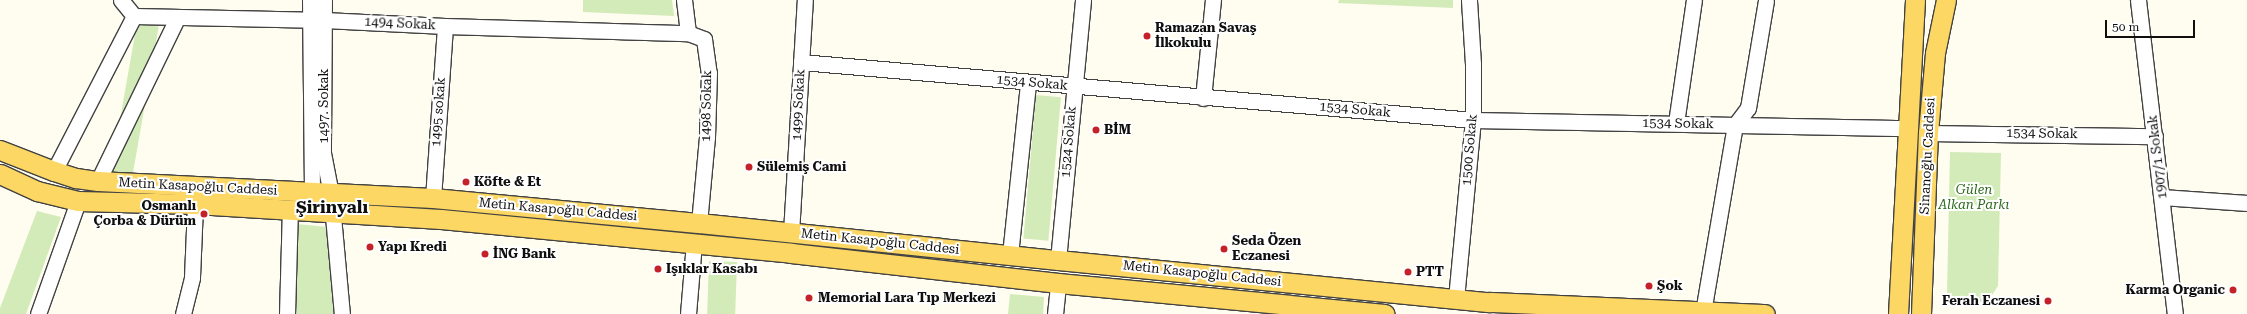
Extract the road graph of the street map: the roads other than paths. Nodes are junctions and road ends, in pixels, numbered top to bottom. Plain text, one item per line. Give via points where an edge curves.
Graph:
1 (121, 0) edge
2 (310, 0) edge
3 (324, 0) edge
4 (684, 0) edge
5 (805, 0) edge
6 (1083, 0) edge
7 (1213, 0) edge
8 (1469, 0) edge
9 (1694, 0) edge
10 (1766, 0) edge
11 (1915, 0) edge
12 (1946, 0) edge
13 (2138, 0) edge
14 (134, 16) junction
15 (177, 18) junction
16 (317, 20) junction
17 (445, 26) junction
18 (688, 34) junction
19 (802, 62) junction
20 (1028, 83) junction
21 (1074, 87) junction
22 (1203, 98) junction
23 (1473, 120) junction
24 (1676, 123) junction
25 (1735, 125) junction
26 (1909, 128) junction
27 (1928, 133) junction
28 (2156, 136) junction
29 (0, 150) edge
30 (54, 172) junction
31 (0, 174) edge
32 (98, 181) junction
33 (2162, 197) junction
34 (433, 198) junction
35 (78, 201) junction
36 (312, 201) junction
37 (332, 203) junction
38 (195, 204) junction
39 (2247, 204) edge
40 (290, 209) junction
41 (699, 223) junction
42 (791, 233) junction
43 (694, 243) junction
44 (1010, 255) junction
45 (1058, 260) junction
46 (1058, 283) junction
47 (1456, 299) junction
48 (1703, 312) junction
49 (38, 314) edge
50 (183, 314) edge
51 (287, 314) edge
52 (342, 314) edge
53 (688, 314) edge
54 (1055, 314) edge
55 (1384, 314) edge
56 (1765, 314) edge
57 (1898, 314) edge
58 (1921, 314) edge
59 (2175, 314) edge

1 - 14 street
2 - 16 street, 1497. Sokak
3 - 16 street, 1497. Sokak
4 - 18 street
5 - 19 street, 1499 Sokak
6 - 21 street, 1524 Sokak
7 - 22 street
8 - 23 street, 1500 Sokak
9 - 24 street
10 - 25 street via 1748,108
11 - 26 main road, Si̇nanoğlu Caddesi
12 - 27 main road, Si̇nanoğlu Caddesi via 1936,53
13 - 28 street, 1907/1 Sokak
14 - 15 street, 1494 Sokak
14 - 30 street
15 - 16 street, 1494 Sokak
15 - 32 street
16 - 17 street, 1494 Sokak
16 - 36 street, 1497. Sokak
16 - 37 street, 1497. Sokak via 323,153
17 - 18 street, 1494 Sokak
17 - 34 street, 1495 sokak
18 - 41 street, 1498 Sokak via 704,39 708,73 707,137
19 - 20 street, 1534 Sokak
19 - 42 street, 1499 Sokak
20 - 21 street, 1534 Sokak
20 - 44 street
21 - 22 street, 1534 Sokak
21 - 45 street, 1524 Sokak
22 - 23 street, 1534 Sokak
23 - 24 street, 1534 Sokak
23 - 47 street, 1500 Sokak
24 - 25 street, 1534 Sokak
25 - 26 street, 1534 Sokak
25 - 48 street
26 - 57 main road, Si̇nanoğlu Caddesi
27 - 28 street, 1534 Sokak
27 - 58 main road, Si̇nanoğlu Caddesi
28 - 33 street, 1907/1 Sokak
29 - 30 main road, Metin Kasapoğlu Caddesi
30 - 32 main road, Metin Kasapoğlu Caddesi
31 - 35 main road, Metin Kasapoğlu Caddesi via 37,191
32 - 36 main road, Metin Kasapoğlu Caddesi
33 - 39 street
33 - 59 street, 1907/1 Sokak
34 - 37 main road, Metin Kasapoğlu Caddesi
34 - 41 main road, Metin Kasapoğlu Caddesi
35 - 38 main road, Metin Kasapoğlu Caddesi
35 - 49 street
36 - 37 main road, Metin Kasapoğlu Caddesi
36 - 40 main road, Metin Kasapoğlu Caddesi
37 - 43 main road, Metin Kasapoğlu Caddesi via 441,219
37 - 52 street, 1497. Sokak
38 - 40 main road, Metin Kasapoğlu Caddesi
38 - 50 street via 192,277
40 - 51 street
41 - 42 main road, Metin Kasapoğlu Caddesi
42 - 44 main road, Metin Kasapoğlu Caddesi
43 - 46 main road, Metin Kasapoğlu Caddesi
43 - 53 street
44 - 45 main road, Metin Kasapoğlu Caddesi
45 - 47 main road, Metin Kasapoğlu Caddesi
46 - 54 street
46 - 55 main road, Metin Kasapoğlu Caddesi
47 - 48 main road, Metin Kasapoğlu Caddesi
48 - 56 main road, Metin Kasapoğlu Caddesi

